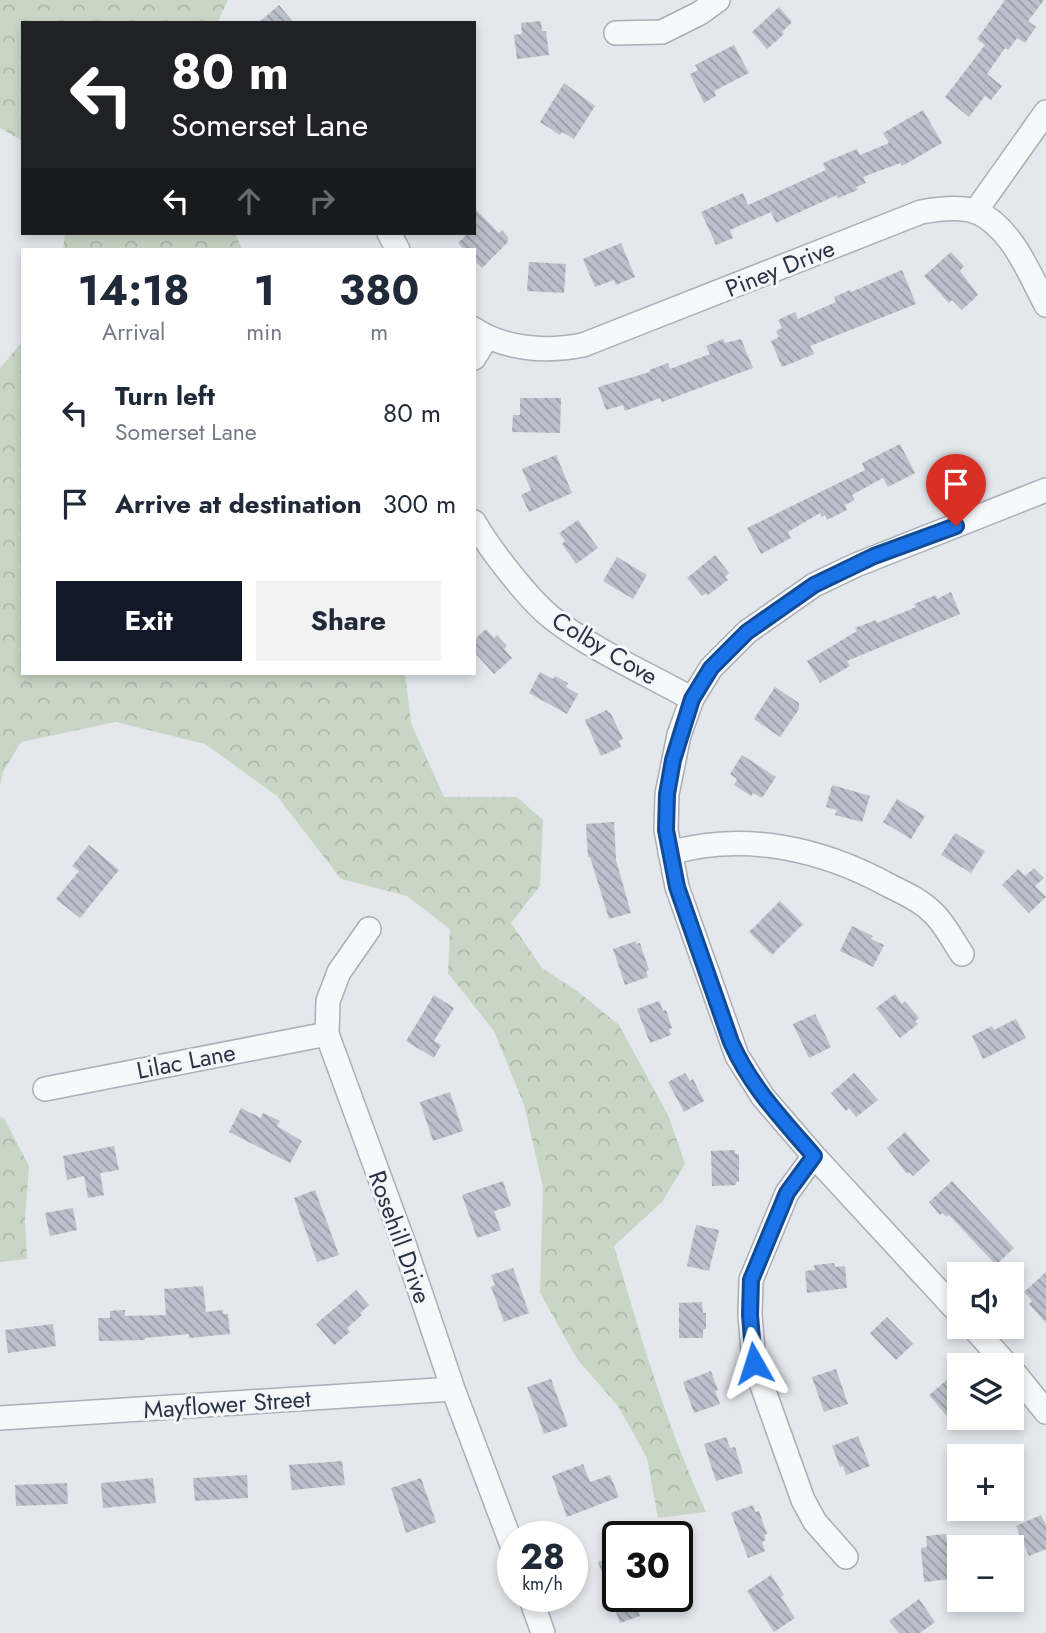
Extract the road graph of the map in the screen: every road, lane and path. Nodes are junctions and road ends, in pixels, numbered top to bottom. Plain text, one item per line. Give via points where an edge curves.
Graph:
1 (718, 0) edge
2 (616, 33) dead end
3 (1046, 112) edge
4 (975, 212) junction
5 (1046, 304) edge
6 (481, 333) edge
7 (476, 351) edge
8 (1046, 490) edge
9 (476, 525) edge
10 (692, 699) junction
11 (670, 853) junction
12 (369, 929) dead end
13 (962, 954) dead end
14 (327, 1034) junction
15 (45, 1089) dead end
16 (814, 1156) junction
17 (947, 1300) edge
18 (984, 1339) edge
19 (996, 1353) edge
20 (1024, 1385) edge
21 (453, 1389) junction
22 (1046, 1412) edge
23 (0, 1418) edge
24 (503, 1521) edge
25 (846, 1557) dead end
26 (536, 1612) edge
27 (543, 1633) edge

1 - 2 street via 662,32
3 - 4 street
4 - 5 street via 1009,240
4 - 6 street, Piney Drive via 921,212 583,345 522,347
6 - 7 street
8 - 10 street via 874,556 814,585 747,632 711,668
9 - 10 street, Colby Cove via 550,617
10 - 11 street via 667,794
11 - 13 street via 726,843 808,852 877,878 933,912
11 - 16 street via 677,887 737,1056 763,1097
12 - 14 street, Rosehill Drive via 339,972 328,1000
14 - 15 street, Lilac Lane
14 - 21 street, Rosehill Drive
16 - 17 street
16 - 25 street via 787,1193 751,1280 751,1340 754,1363 803,1500
18 - 19 street
20 - 22 street
21 - 23 street, Mayflower Street
21 - 24 street, Rosehill Drive
26 - 27 street

